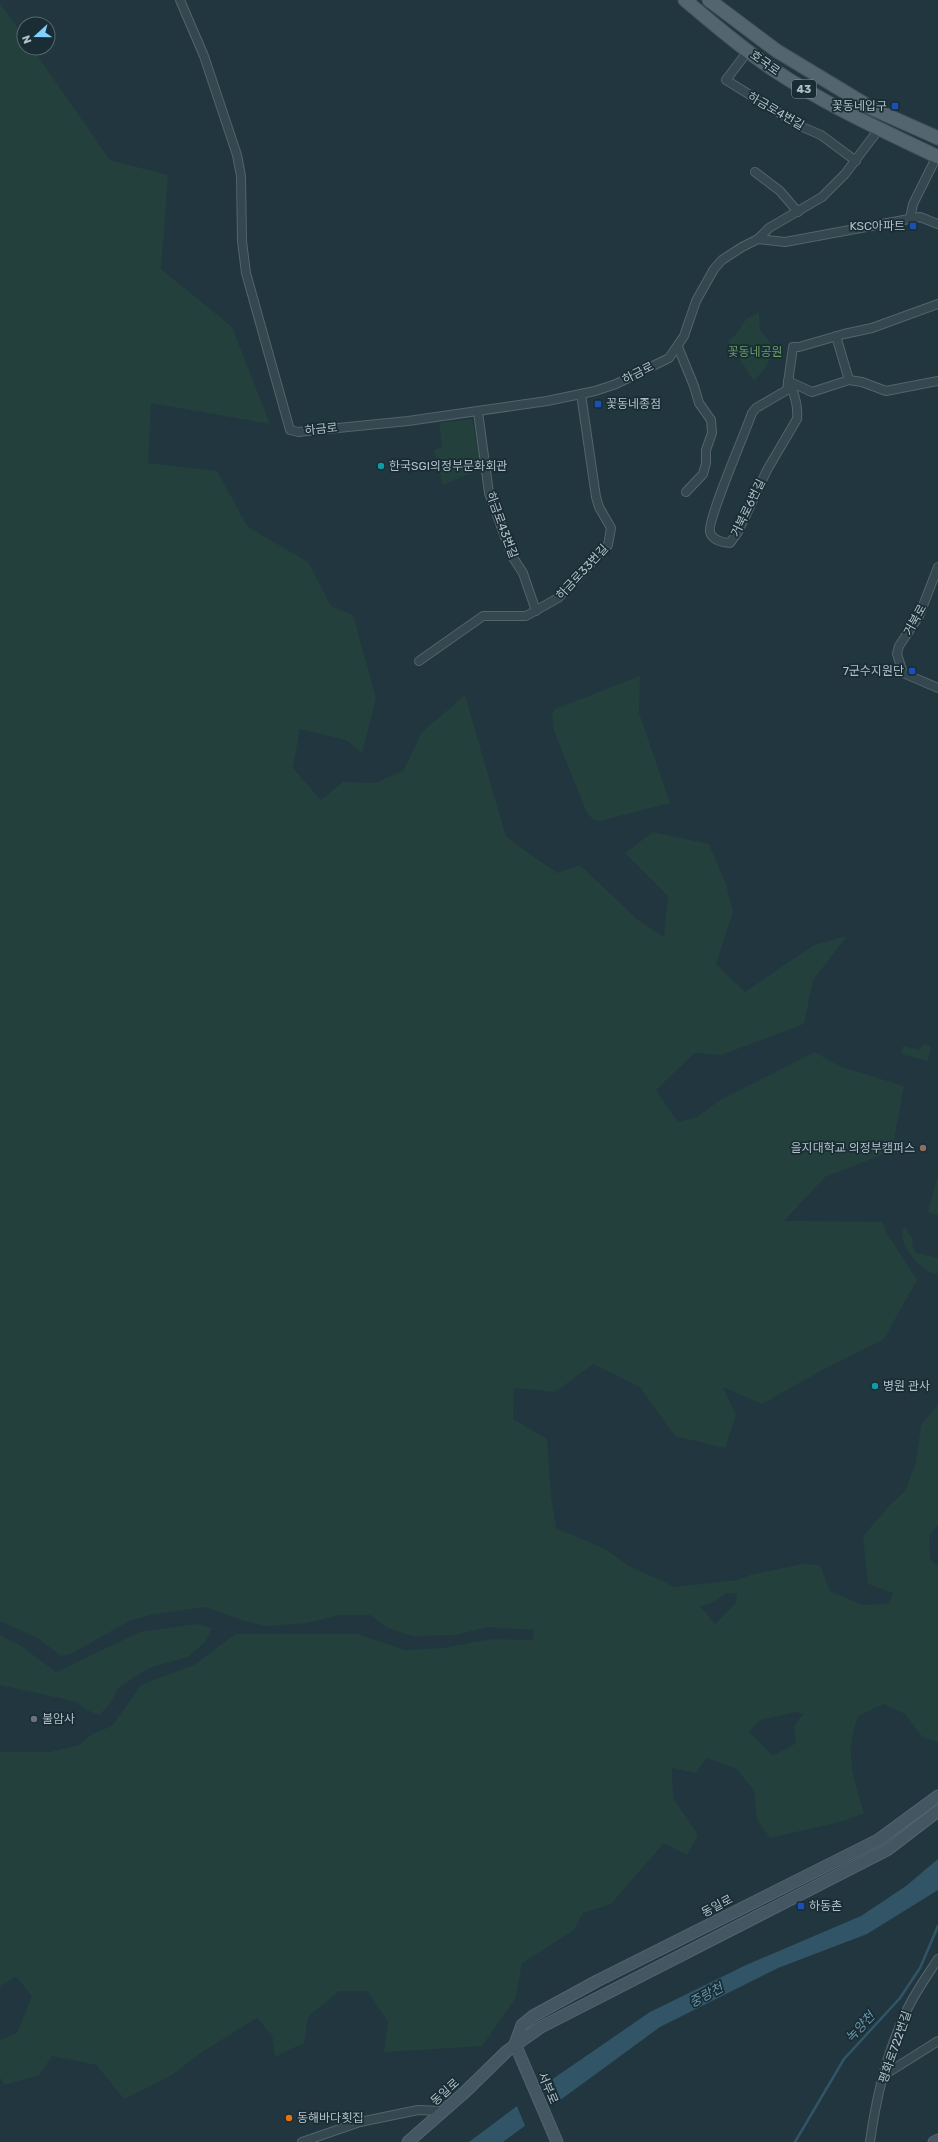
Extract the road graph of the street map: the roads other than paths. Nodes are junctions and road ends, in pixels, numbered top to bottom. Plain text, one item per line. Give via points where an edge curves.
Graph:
1 (180, 0) edge
2 (685, 0) edge
3 (709, 0) edge
4 (717, 0) edge
5 (738, 22) junction
6 (748, 51) junction
7 (879, 129) junction
8 (938, 138) edge
9 (938, 156) edge
10 (856, 162) junction
11 (755, 172) dead end
12 (798, 212) junction
13 (910, 219) junction
14 (938, 224) edge
15 (758, 239) junction
16 (938, 304) edge
17 (836, 336) junction
18 (678, 347) junction
19 (849, 380) junction
20 (938, 381) edge
21 (787, 385) junction
22 (581, 394) junction
23 (478, 412) junction
24 (686, 492) dead end
25 (938, 567) edge
26 (536, 611) junction
27 (419, 661) dead end
28 (938, 688) edge
29 (938, 1796) edge
30 (938, 1811) edge
31 (938, 1959) edge
32 (938, 2041) edge
33 (515, 2044) junction
34 (884, 2075) junction
35 (444, 2111) junction
36 (938, 2140) edge
37 (302, 2142) edge
38 (408, 2142) edge
39 (557, 2142) edge
40 (870, 2142) edge
41 (934, 2142) edge

1 - 23 street, 하금로 via 204,56 237,155 241,176 242,241 246,273 290,430 298,432
2 - 6 main road, 호국로 / 43
3 - 5 main road, 호국로 / 43
4 - 5 main road
5 - 8 main road, 호국로 / 43 via 777,51 873,109
6 - 7 main road, 호국로 / 43 via 802,88
6 - 10 street, 하금로4번길 via 726,80 800,126 821,135
7 - 9 main road, 호국로 / 43
7 - 10 street, 하금로
9 - 13 street via 913,204
10 - 12 street, 하금로 via 822,197
11 - 12 street via 780,191
12 - 15 street, 하금로 via 769,228
13 - 14 street via 920,217
13 - 15 street via 785,242
15 - 18 street, 하금로 via 722,260 714,269 706,281
16 - 17 street via 872,328
17 - 19 street
17 - 21 street via 793,347
18 - 22 street, 하금로 via 669,358 616,384
18 - 24 street via 699,403 711,420 712,433 706,450 703,474
19 - 20 street via 886,391
19 - 21 street via 812,392
21 - 21 street, 거북로6번길 via 794,395 797,419 766,470 738,532 730,543 723,543 710,532 714,511 752,413
22 - 23 street, 하금로
22 - 26 street, 하금로33번길 via 596,497 608,522 611,537 608,545 558,598
23 - 26 street, 하금로43번길 via 489,493
25 - 28 street, 거북로 via 919,616 899,646 897,654 903,673
26 - 27 street, 하금로33번길 via 526,616 483,616
29 - 33 street, 동일로 via 878,1840 597,1981 533,2016 522,2025
30 - 33 street, 동일로 via 887,1850 560,2017
31 - 34 street, 평화로722번길 via 906,2011
32 - 34 street
33 - 35 street, 동일로
33 - 39 street, 서부로
34 - 40 street, 평화로722번길 via 874,2113
35 - 37 street via 418,2110 360,2122
35 - 38 street, 동일로
36 - 41 street

